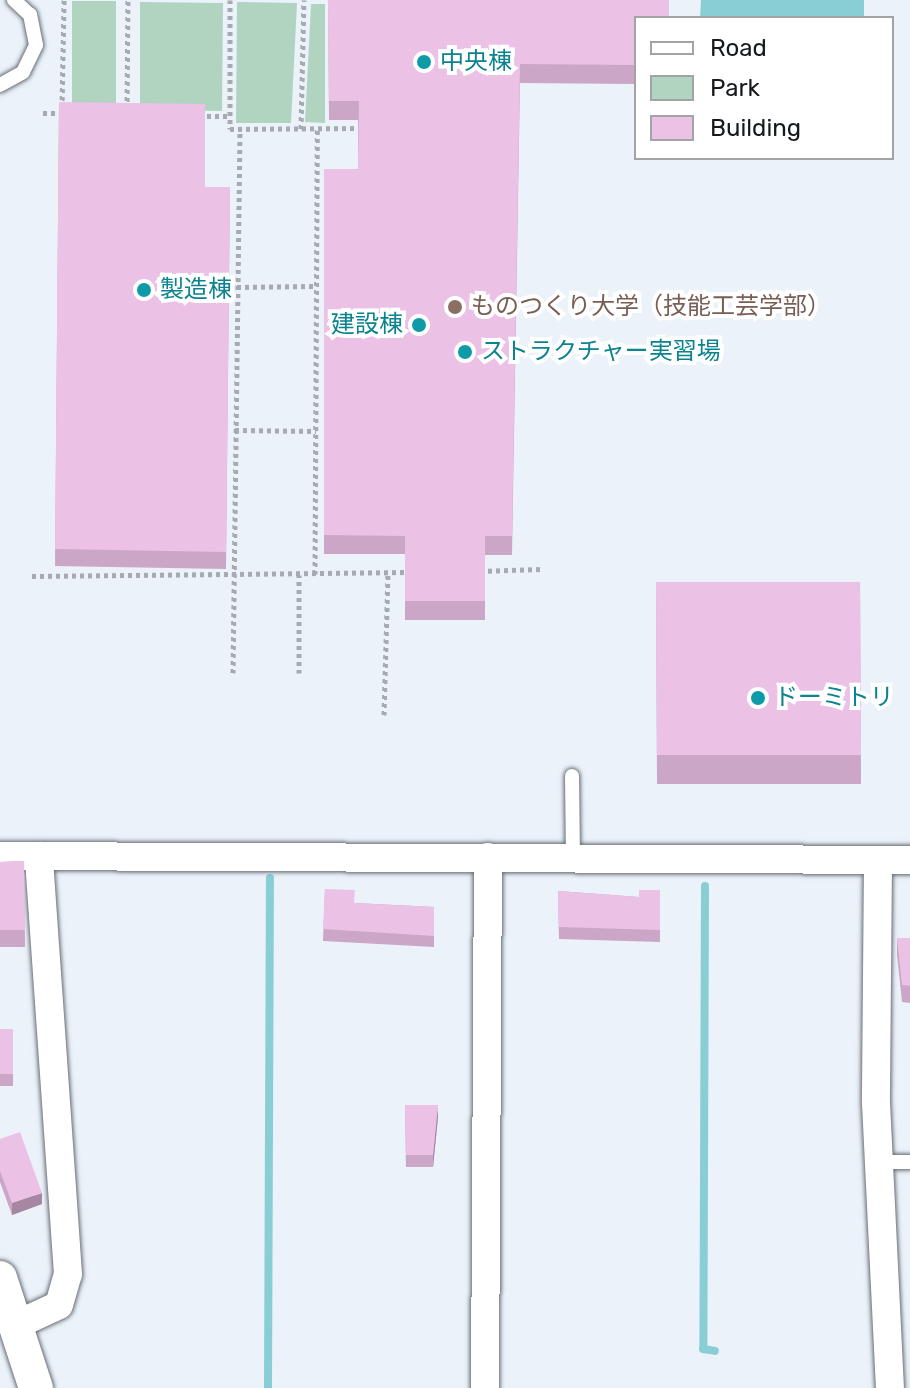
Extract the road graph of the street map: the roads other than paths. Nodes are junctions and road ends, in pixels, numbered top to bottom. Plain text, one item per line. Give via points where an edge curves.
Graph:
1 (14, 0) edge
2 (0, 85) edge
3 (572, 776) dead end
4 (0, 856) edge
5 (39, 856) junction
6 (488, 857) junction
7 (573, 860) junction
8 (910, 860) edge
9 (878, 861) junction
10 (879, 1162) junction
11 (910, 1162) edge
12 (0, 1278) edge
13 (16, 1325) junction
14 (36, 1388) edge
15 (485, 1388) edge
16 (890, 1388) edge

1 - 2 lane via 30,15 36,45 23,72
3 - 7 lane
4 - 5 street
5 - 6 street
5 - 13 street via 68,1274 59,1305
6 - 7 street
6 - 15 street
7 - 9 street
8 - 9 street
9 - 10 street
10 - 11 lane
10 - 16 street
12 - 13 street
13 - 14 street

